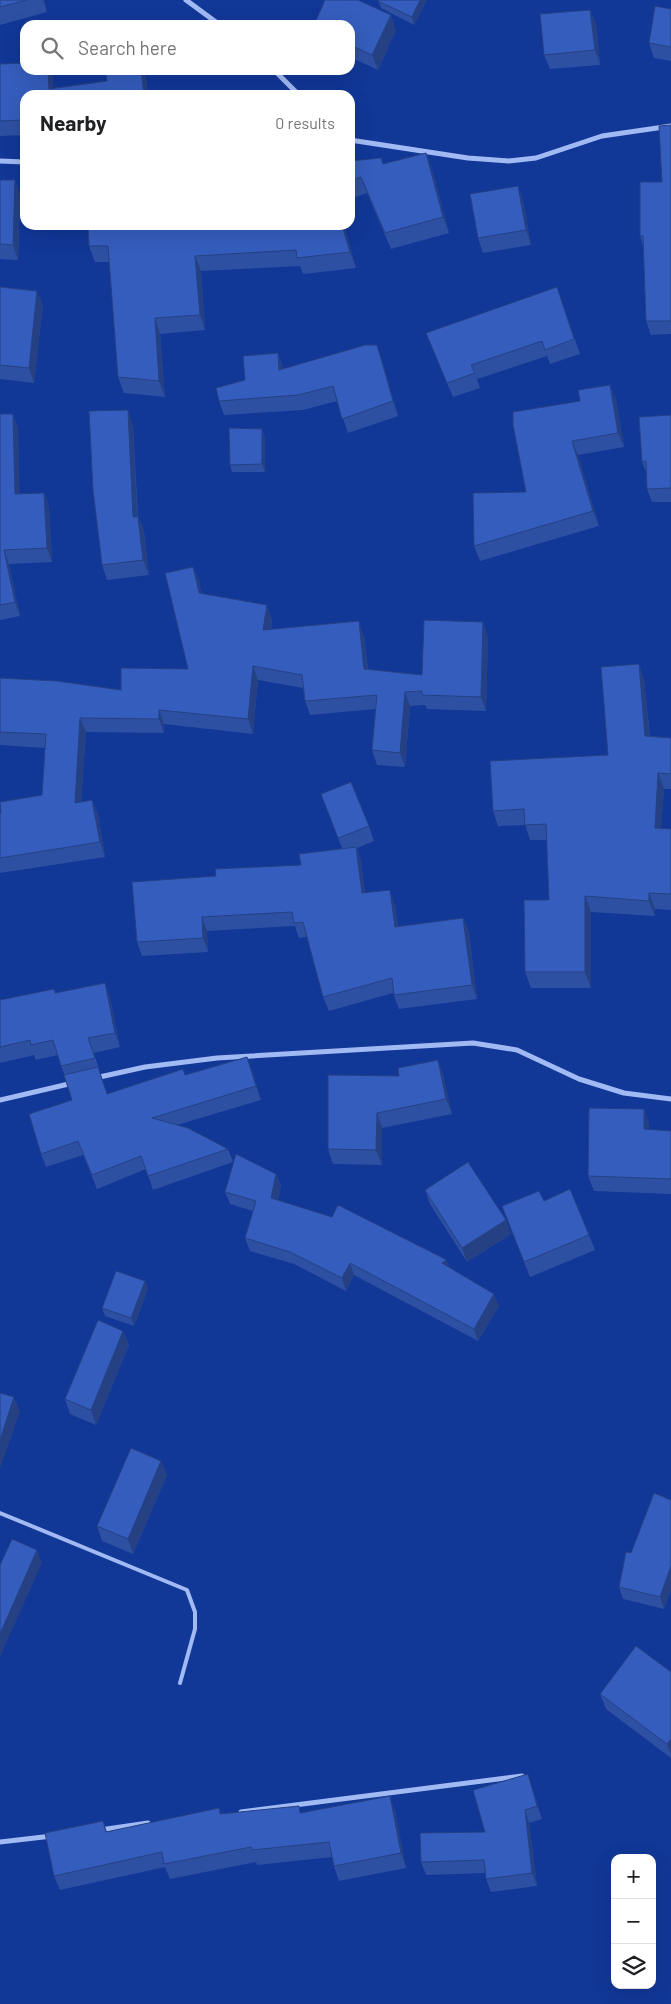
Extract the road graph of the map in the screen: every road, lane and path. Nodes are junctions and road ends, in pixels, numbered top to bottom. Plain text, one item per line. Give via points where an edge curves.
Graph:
1 (186, 0) edge
2 (213, 20) edge
3 (279, 75) edge
4 (294, 90) edge
5 (671, 126) edge
6 (355, 141) edge
7 (0, 161) edge
8 (20, 162) edge
9 (88, 1080) edge
10 (78, 1082) edge
11 (0, 1100) edge
12 (671, 1100) edge
13 (0, 1513) edge
14 (180, 1683) dead end
15 (522, 1776) edge
16 (237, 1812) edge
17 (159, 1822) edge
18 (92, 1831) edge
19 (56, 1835) edge
20 (0, 1842) edge

1 - 2 street
3 - 4 street
5 - 6 street via 602,136 536,158 509,161
7 - 8 street
9 - 12 street via 145,1066 217,1058 473,1043 516,1050 579,1079 624,1093
10 - 11 street
13 - 14 lane via 187,1590 195,1612 195,1629
15 - 16 street
17 - 18 street
19 - 20 street

